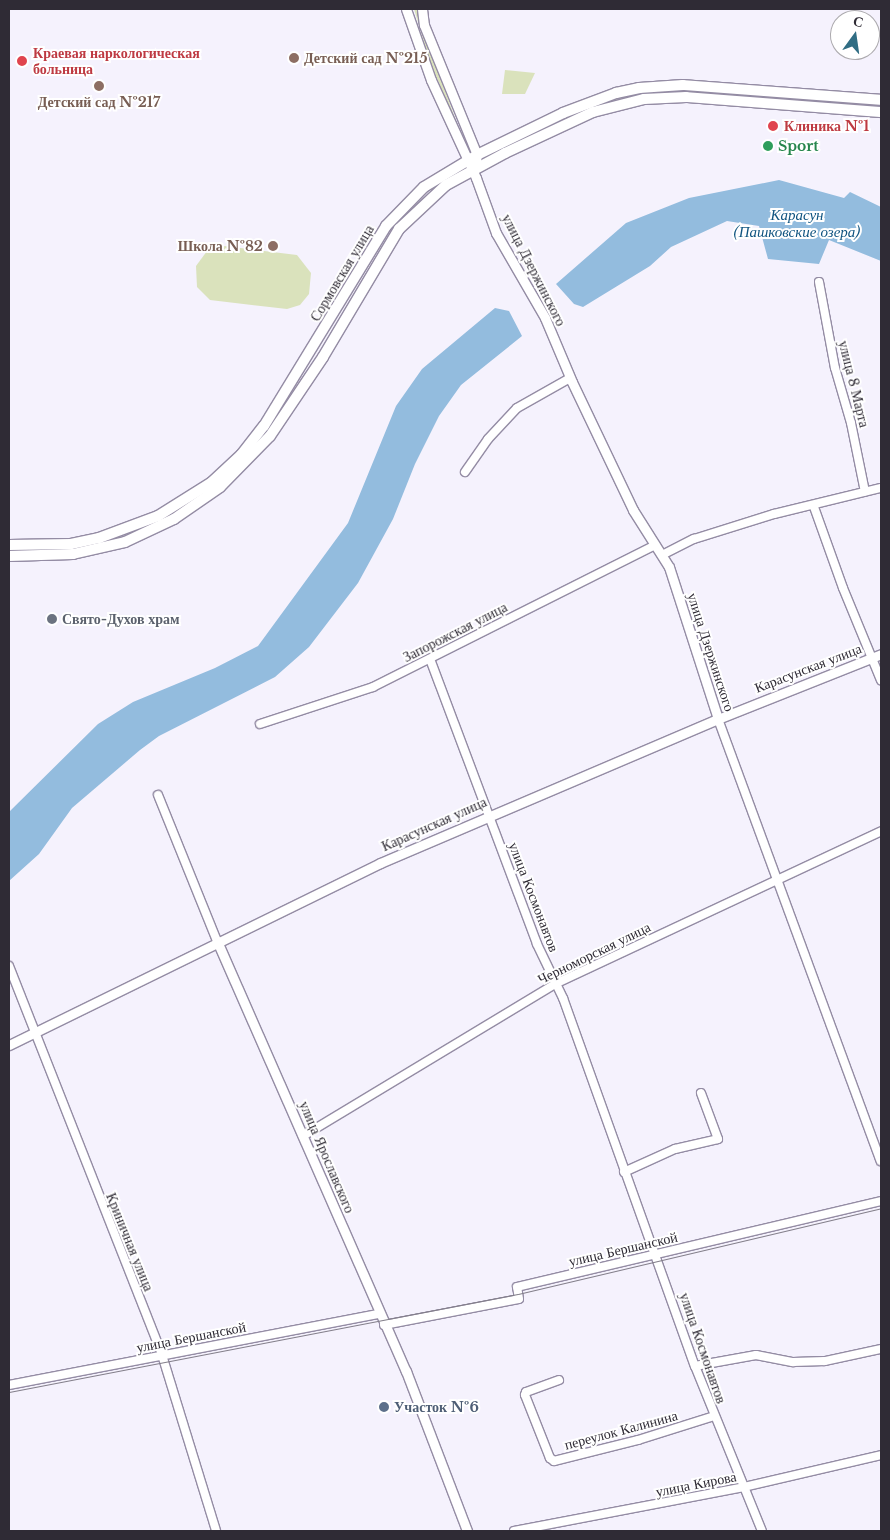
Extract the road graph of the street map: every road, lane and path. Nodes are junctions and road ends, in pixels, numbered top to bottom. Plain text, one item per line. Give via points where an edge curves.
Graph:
1 (406, 9) edge
2 (422, 9) edge
3 (750, 90) junction
4 (881, 100) edge
5 (749, 102) junction
6 (881, 112) edge
7 (477, 154) junction
8 (466, 160) junction
9 (473, 170) junction
10 (819, 282) dead end
11 (570, 378) junction
12 (259, 432) junction
13 (268, 439) junction
14 (465, 472) dead end
15 (881, 488) edge
16 (865, 492) junction
17 (814, 507) junction
18 (9, 545) edge
19 (655, 545) junction
20 (662, 555) junction
21 (9, 556) edge
22 (877, 656) edge
23 (430, 659) junction
24 (881, 680) edge
25 (718, 718) junction
26 (260, 724) dead end
27 (158, 795) dead end
28 (490, 815) junction
29 (881, 831) edge
30 (778, 879) junction
31 (217, 941) junction
32 (9, 966) edge
33 (555, 984) junction
34 (36, 1032) junction
35 (9, 1045) edge
36 (701, 1093) dead end
37 (303, 1136) junction
38 (881, 1160) edge
39 (624, 1172) junction
40 (881, 1201) edge
41 (657, 1254) junction
42 (379, 1314) junction
43 (384, 1325) junction
44 (881, 1348) edge
45 (162, 1355) junction
46 (695, 1366) junction
47 (559, 1380) dead end
48 (9, 1385) edge
49 (714, 1416) junction
50 (881, 1455) edge
51 (744, 1487) junction
52 (216, 1531) edge
53 (467, 1531) edge
54 (514, 1531) edge
55 (762, 1531) edge

1 - 8 street, улица Дзержинского via 430,80
2 - 7 street via 434,52
3 - 4 main road, Сормовская улица
3 - 5 main road
3 - 7 main road, Сормовская улица via 683,85 616,93 562,113
5 - 6 main road, Сормовская улица
5 - 9 main road, Сормовская улица via 686,97 619,104 593,112
7 - 8 main road, Сормовская улица
7 - 9 street
8 - 9 street, улица Дзержинского
8 - 12 main road, Сормовская улица via 424,187 386,226 301,370
9 - 11 street, улица Дзержинского via 496,233 545,318
9 - 13 main road, Сормовская улица via 431,197 399,229 323,357
10 - 16 street, улица 8 Марта via 835,368 851,423
11 - 14 street via 513,412
11 - 19 street, улица Дзержинского via 633,510
12 - 13 main road
12 - 18 main road, Сормовская улица via 212,482 144,523 71,544
13 - 21 main road, Сормовская улица via 220,487 193,508 149,532 96,550 47,557
15 - 16 street
16 - 17 street
17 - 20 street via 774,514 694,538
17 - 22 street via 843,588
19 - 20 street, улица Дзержинского
19 - 23 street, Запорожская улица
20 - 25 street, улица Дзержинского
22 - 24 street
22 - 25 street, Карасунская улица
23 - 26 street, Запорожская улица via 373,687
23 - 28 street, улица Космонавтов
25 - 28 street, Карасунская улица
25 - 30 street, улица Дзержинского
27 - 31 street, улица Ярославского
28 - 31 street, Карасунская улица via 380,863
28 - 33 street, улица Космонавтов
29 - 30 street, Черноморская улица
30 - 33 street, Черноморская улица
30 - 38 street, улица Дзержинского
31 - 34 street, Карасунская улица
31 - 37 street, улица Ярославского
32 - 34 street, Криничная улица
33 - 37 street, Черноморская улица
33 - 39 street, улица Космонавтов
34 - 35 street, Карасунская улица
34 - 45 street, Криничная улица
36 - 39 street via 718,1139 675,1149
37 - 42 street, улица Ярославского
39 - 41 street, улица Космонавтов
40 - 41 street, улица Бершанской
41 - 43 street, улица Бершанской via 516,1288 520,1298
41 - 46 street, улица Космонавтов
42 - 43 street, улица Ярославского
42 - 45 street, улица Бершанской
43 - 53 street, улица Ярославского via 406,1371
44 - 46 street via 825,1361 792,1362 756,1356
45 - 48 street, улица Бершанской
45 - 52 street, Криничная улица
46 - 49 street, улица Космонавтов
47 - 49 street, переулок Калинина via 525,1395 554,1461 638,1440
49 - 51 street, улица Космонавтов
50 - 51 street, улица Кирова
51 - 54 street, улица Кирова
51 - 55 street, улица Космонавтов

